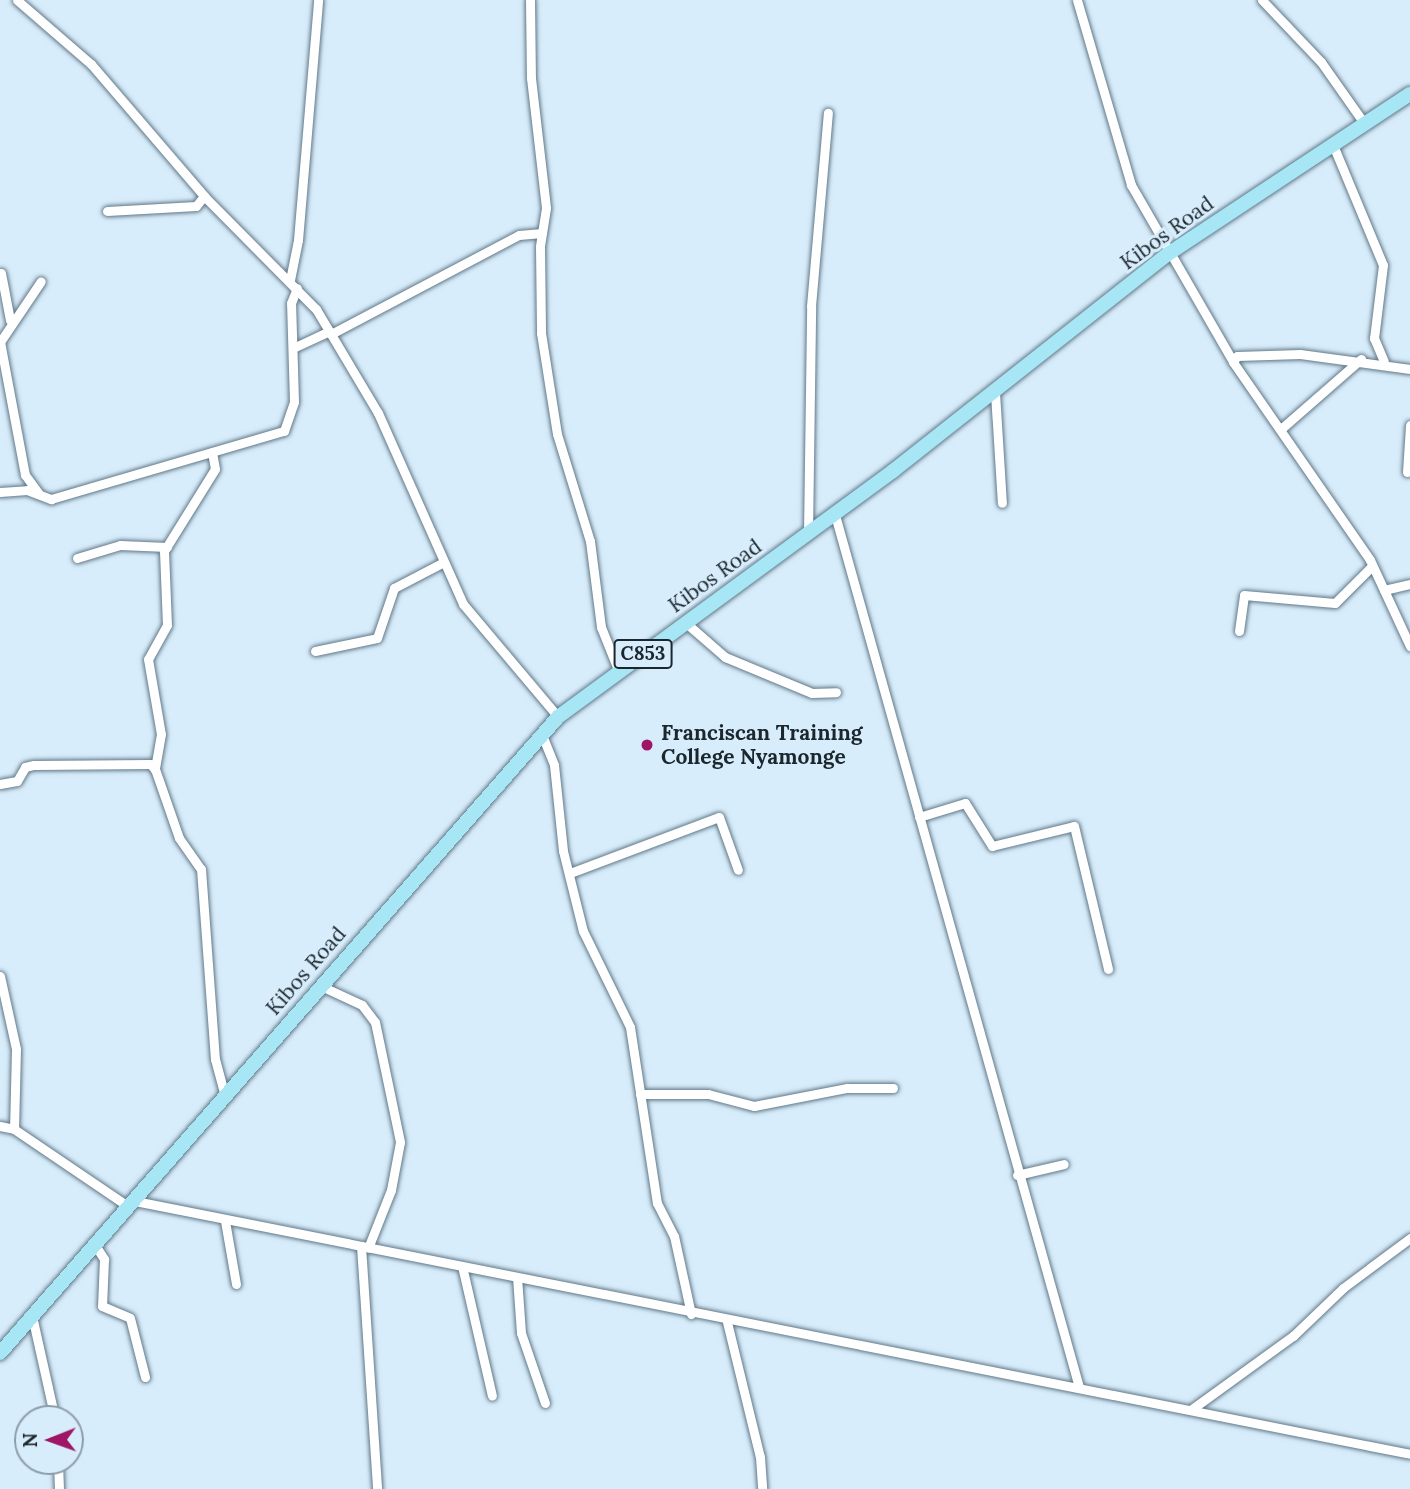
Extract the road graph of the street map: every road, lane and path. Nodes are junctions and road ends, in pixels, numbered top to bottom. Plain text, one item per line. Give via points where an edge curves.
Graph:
1 (17, 0) edge
2 (318, 0) edge
3 (530, 0) edge
4 (1077, 0) edge
5 (1262, 0) edge
6 (1410, 94) edge
7 (828, 113) dead end
8 (1364, 123) junction
9 (1334, 145) junction
10 (204, 196) junction
11 (107, 211) dead end
12 (542, 233) junction
13 (1168, 254) junction
14 (1, 273) edge
15 (290, 280) junction
16 (41, 281) dead end
17 (297, 288) junction
18 (10, 320) junction
19 (330, 332) junction
20 (293, 348) junction
21 (1361, 359) junction
22 (1384, 361) junction
23 (1233, 362) junction
24 (1410, 369) edge
25 (995, 393) junction
26 (1410, 425) edge
27 (1282, 428) junction
28 (212, 452) junction
29 (1407, 472) dead end
30 (0, 492) edge
31 (40, 495) junction
32 (1002, 503) dead end
33 (835, 515) junction
34 (808, 534) junction
35 (167, 547) junction
36 (77, 558) dead end
37 (442, 563) junction
38 (1373, 566) junction
39 (1410, 584) edge
40 (1384, 590) junction
41 (686, 623) junction
42 (1239, 631) dead end
43 (1410, 646) edge
44 (315, 651) dead end
45 (619, 672) junction
46 (836, 692) dead end
47 (558, 717) junction
48 (541, 735) junction
49 (155, 769) junction
50 (0, 784) edge
51 (919, 817) junction
52 (738, 870) dead end
53 (570, 873) junction
54 (1108, 969) dead end
55 (0, 976) edge
56 (321, 986) junction
57 (893, 1088) dead end
58 (640, 1094) junction
59 (225, 1097) junction
60 (0, 1126) edge
61 (14, 1129) junction
62 (1064, 1164) dead end
63 (1017, 1175) junction
64 (132, 1204) junction
65 (225, 1221) junction
66 (1410, 1238) edge
67 (95, 1245) junction
68 (364, 1247) junction
69 (462, 1266) junction
70 (517, 1278) junction
71 (236, 1284) dead end
72 (691, 1314) junction
73 (32, 1316) junction
74 (727, 1322) junction
75 (0, 1353) edge
76 (145, 1377) dead end
77 (1079, 1387) junction
78 (492, 1396) dead end
79 (545, 1403) dead end
80 (52, 1405) edge
81 (1192, 1409) junction
82 (1410, 1454) edge
83 (377, 1489) edge
84 (762, 1489) edge

1 - 10 street via 91,64
2 - 15 street via 298,240
3 - 12 street via 531,78 546,208
4 - 13 street via 1120,157
5 - 8 street via 1321,62
6 - 8 main road, Kibos Road / C853
7 - 34 street via 811,306
8 - 9 main road, Kibos Road / C853
9 - 13 main road, Kibos Road / C853
9 - 22 street via 1383,265 1374,338
10 - 11 street via 196,206
10 - 15 street
12 - 19 street via 519,235
12 - 45 street via 541,332 548,383 557,434 590,541 601,627
13 - 23 street
13 - 25 main road, Kibos Road / C853
14 - 18 street
15 - 17 street
16 - 18 street via 22,314
17 - 19 street
17 - 20 street via 291,303
18 - 31 street via 1,342 25,475
19 - 20 street
19 - 37 street via 378,413
20 - 28 street via 296,384 288,426
21 - 22 street
21 - 23 street via 1242,355
21 - 27 street
22 - 24 street
23 - 27 street
25 - 32 street
25 - 33 main road, Kibos Road / C853
26 - 29 street
27 - 38 street
28 - 31 street via 64,496
28 - 35 street via 215,469
30 - 31 street
33 - 34 main road, Kibos Road / C853
33 - 51 street
34 - 41 main road, Kibos Road / C853
35 - 36 street via 120,545
35 - 49 street via 162,569 167,625 148,659 160,734
37 - 44 street via 394,588 387,616 372,641
37 - 47 street via 476,623
38 - 40 street
38 - 42 street via 1338,602 1244,595
39 - 40 street
40 - 43 street
41 - 45 main road, Kibos Road / C853
41 - 46 street via 725,657 812,693
45 - 47 main road, Kibos Road / C853
47 - 48 main road, Kibos Road / C853
48 - 53 street via 552,757
48 - 56 main road, Kibos Road / C853
49 - 50 street via 150,764 34,765 25,767 17,780
49 - 59 street via 179,838 201,869 215,1059
51 - 54 street via 965,803 992,845 1074,826
51 - 63 street
52 - 53 street via 719,817
53 - 58 street via 583,931 624,1008
55 - 61 street via 16,1049
56 - 59 main road, Kibos Road / C853
56 - 68 street via 362,1005 375,1022 400,1142 391,1190
57 - 58 street via 847,1088 754,1106 708,1094
58 - 72 street via 657,1203 674,1236
59 - 64 main road, Kibos Road / C853
60 - 61 street
61 - 64 street
62 - 63 street
63 - 77 street
64 - 65 street
64 - 67 main road, Kibos Road / C853
65 - 68 street
65 - 71 street
66 - 81 street via 1343,1288 1293,1336
67 - 73 main road, Kibos Road / C853
67 - 76 street via 104,1259 102,1306 130,1318
68 - 69 street
68 - 83 street
69 - 70 street
69 - 78 street
70 - 72 street
70 - 79 street via 521,1333
72 - 74 street
73 - 75 main road, Kibos Road / C853
73 - 80 street
74 - 77 street
74 - 84 street via 760,1457
77 - 81 street
81 - 82 street

